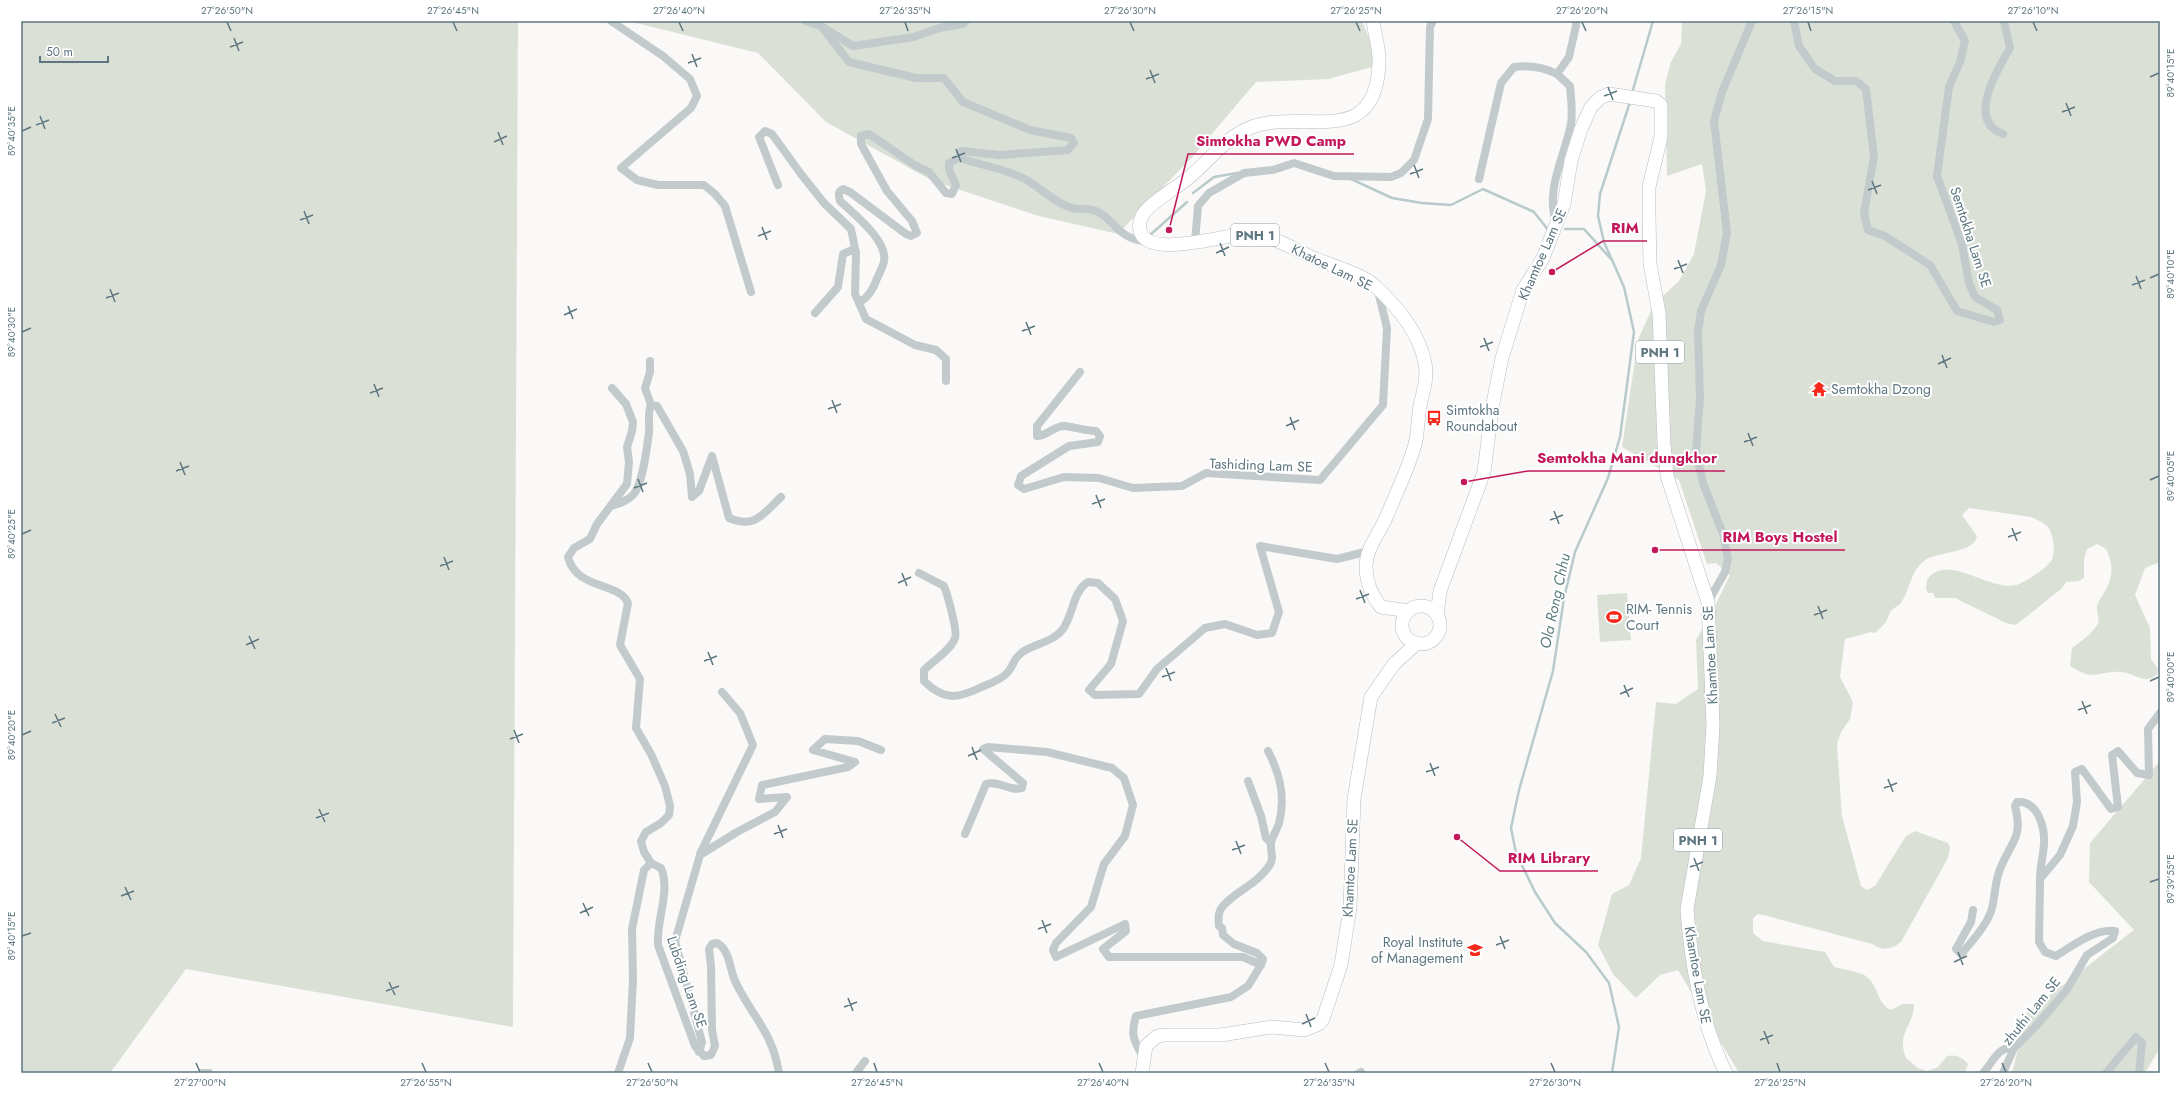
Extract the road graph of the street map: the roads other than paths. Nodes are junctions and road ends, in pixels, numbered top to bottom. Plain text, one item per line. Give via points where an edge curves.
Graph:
1 (611, 21) edge
2 (805, 21) edge
3 (966, 21) edge
4 (1374, 21) edge
5 (1433, 21) edge
6 (1577, 21) edge
7 (1752, 21) edge
8 (1794, 21) edge
9 (1954, 21) edge
10 (2004, 21) edge
11 (822, 26) junction
12 (1557, 74) junction
13 (2003, 134) dead end
14 (958, 158) junction
15 (1479, 179) dead end
16 (778, 185) dead end
17 (1557, 222) junction
18 (1147, 241) junction
19 (1194, 242) junction
20 (856, 253) junction
21 (1373, 284) junction
22 (751, 292) dead end
23 (859, 302) junction
24 (815, 313) dead end
25 (650, 361) dead end
26 (1080, 372) dead end
27 (946, 381) dead end
28 (612, 388) dead end
29 (651, 405) junction
30 (781, 497) dead end
31 (611, 506) junction
32 (1369, 551) junction
33 (919, 573) dead end
34 (1440, 591) junction
35 (1708, 602) junction
36 (1425, 607) junction
37 (1387, 609) junction
38 (1409, 611) junction
39 (1437, 615) junction
40 (1409, 635) junction
41 (722, 692) dead end
42 (2160, 713) edge
43 (881, 750) dead end
44 (1268, 751) dead end
45 (1248, 781) dead end
46 (965, 834) dead end
47 (1271, 843) junction
48 (700, 855) junction
49 (651, 863) junction
50 (2040, 879) junction
51 (1973, 910) dead end
52 (1261, 965) junction
53 (2014, 1048) junction
54 (699, 1052) junction
55 (1143, 1058) junction
56 (865, 1061) dead end
57 (202, 1073) edge
58 (209, 1073) edge
59 (618, 1073) edge
60 (779, 1073) edge
61 (856, 1073) edge
62 (1142, 1073) edge
63 (1726, 1073) edge
64 (1983, 1073) edge
65 (2003, 1073) edge
66 (2106, 1073) edge
67 (2139, 1073) edge

1 - 22 street via 663,56 690,79 697,96 691,108 621,168 637,180 658,185 704,185 715,194 725,206
2 - 11 street
3 - 11 street via 914,37 853,46
4 - 18 main road via 1379,63 1374,92 1366,110 1351,119 1330,122 1298,120 1248,128 1230,139 1200,169 1150,207 1141,217 1139,228
5 - 19 street via 1430,27 1428,119 1414,160 1401,173 1391,177 1334,176 1294,164 1273,170 1244,173 1209,194 1198,206
6 - 12 street via 1570,57
7 - 35 street via 1722,92 1714,121 1727,233 1721,265 1701,311 1698,332 1700,398 1696,451 1703,483 1723,534 1728,559 1725,572
8 - 9 street, Semtokha Lam SE via 1799,46 1815,69 1835,82 1856,81 1866,89 1874,157 1864,213 1868,230 1885,236 1930,265 1957,311 1994,322 2000,320 1997,310 1975,297 1969,282 1962,244 1937,176 1949,87 1960,62 1965,41
10 - 13 street via 2010,48 1993,77 1985,105 1988,125
11 - 14 street via 849,62 916,78 944,78 963,102 1030,130 1071,138 1074,143 1068,150 1000,155 961,151
12 - 15 street via 1540,68 1514,67 1501,83
12 - 17 street via 1570,86 1572,122 1554,189 1554,215
14 - 18 street via 1022,177 1072,208 1093,210 1102,215 1120,233 1138,241
14 - 23 street via 949,163 948,170 956,185 952,194 946,193 929,172 869,134 861,136 861,144 887,191 912,221 917,233 910,236 906,234 850,192 840,190 840,201 879,241 883,249 884,263 875,284 863,301
16 - 20 street via 759,137 765,131 772,134 810,186 851,229
17 - 34 main road, Khamtoe Lam SE / PNH 1 via 1543,258 1523,290 1502,358 1492,408 1484,472
17 - 35 main road, Khamtoe Lam SE / PNH 1 via 1564,204 1571,161 1581,129 1592,107 1600,98 1609,94 1656,101 1661,105 1661,137 1649,187 1649,217 1650,264 1659,313 1664,444 1668,476
18 - 19 main road, Khatoe Lam SE / PNH 1 via 1168,245
19 - 21 main road, Khatoe Lam SE / PNH 1 via 1250,234 1278,241
20 - 23 street via 855,294
20 - 24 street via 852,250 843,254 838,287
21 - 26 street, Tashiding Lam SE via 1380,294 1387,328 1384,405 1320,480 1206,473 1182,486 1133,488 1099,478 1064,477 1024,489 1018,485 1021,476 1069,446 1098,442 1100,436 1096,430 1085,431 1063,426 1043,436 1037,436 1037,426
21 - 32 main road, Khatoe Lam SE / PNH 1 via 1398,311 1416,337 1425,363 1426,380 1416,442 1383,524
23 - 27 street via 866,319 915,345 936,350 946,359
25 - 29 street via 650,372 645,388
28 - 31 street via 626,404 632,431 627,447 627,484
29 - 30 street via 657,406 683,451 690,474 692,497 699,491 712,456 728,518 740,523 756,520
29 - 31 street via 648,410 649,432 639,484 634,494 624,502
31 - 49 street, Lubding Lam SE via 597,524 590,539 574,548 568,557 570,564 583,578 623,595 628,603 620,645 640,679 636,728 665,786 670,806 669,815 646,832 641,841
32 - 33 street via 1337,559 1260,546 1279,612 1272,633 1256,635 1225,624 1205,628 1157,669 1139,694 1095,695 1089,690 1112,664 1124,621 1115,599 1098,583 1088,582 1082,586 1072,614 1063,629 1054,638 1023,651 1013,660 1009,671 1001,677 961,696 948,696 934,691 924,682 924,670 950,646 956,634 944,586
32 - 37 main road, Khatoe Lam SE / PNH 1 via 1366,567 1371,590 1382,607
34 - 36 main road, Khamtoe Lam SE / PNH 1
34 - 39 main road, Khamtoe Lam SE / PNH 1
35 - 63 main road, Khamtoe Lam SE / PNH 1 via 1712,750 1687,909 1704,1015 1710,1040
36 - 38 main road
36 - 39 main road
37 - 38 main road
37 - 40 main road, Khatoe Lam SE / PNH 1
38 - 40 main road via 1404,618
39 - 40 main road via 1440,624 1438,634 1431,641
40 - 55 main road, Khamtoe Lam SE via 1402,657 1394,664 1372,697 1365,725 1354,799 1350,908 1341,965 1323,1019 1319,1024 1304,1030 1272,1027 1221,1035 1162,1035 1146,1046
41 - 48 street via 740,713 753,745
42 - 50 street via 2148,730 2149,775 2137,773 2118,751 2112,755 2118,807 2111,809 2082,769 2076,772 2078,802 2073,826 2060,855
43 - 48 street via 858,741 825,739 813,750 855,762 848,767 762,785 759,799 787,797 775,812
44 - 47 street via 1276,766 1283,793 1282,812
45 - 47 street via 1262,816 1266,838
46 - 52 street via 986,784 993,782 1017,790 1022,788 1023,783 983,749 988,747 1047,752 1112,768 1124,778 1133,805 1125,836 1104,864 1091,907 1056,943 1053,950 1056,957 1125,924 1126,931 1103,949 1109,957 1243,957
47 - 52 street via 1273,856 1270,865 1255,883 1223,906 1218,917 1223,935 1234,944 1257,953 1263,959
48 - 54 street via 675,940 702,1042
49 - 54 street, Lubding Lam SE via 661,868 665,878 657,931 658,945
49 - 59 street via 644,870 632,929 630,1038
50 - 51 street via 2044,844 2041,818 2031,805 2017,802 2015,806 2019,830 1998,872 1992,910 1961,954 1956,949 1971,922
50 - 53 street, zhuthi Lam SE via 2038,942 2045,952 2056,956 2078,942 2106,930 2115,931 2113,938 2087,954 2066,991
52 - 55 street via 1248,986 1231,997 1136,1016 1132,1029
53 - 64 street via 1999,1051
53 - 65 street, zhuthi Lam SE
54 - 60 street, Lubding Lam SE via 704,1056 711,1056 715,1046 712,1030 709,949 712,944 717,943 727,953 736,983 767,1032 776,1055
55 - 62 main road, Khamtoe Lam SE
56 - 61 street
57 - 58 street
66 - 67 street via 2136,1037 2142,1043

